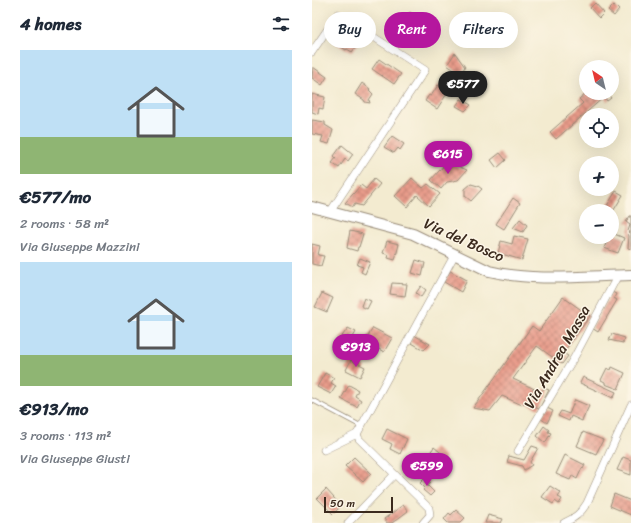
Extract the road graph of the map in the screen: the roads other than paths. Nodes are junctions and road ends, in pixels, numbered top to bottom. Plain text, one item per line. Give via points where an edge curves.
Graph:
1 (312, 52) edge
2 (312, 207) edge
3 (330, 212) junction
4 (454, 254) junction
5 (618, 275) junction
6 (631, 275) edge
7 (312, 400) edge
8 (631, 405) edge
9 (361, 426) junction
10 (357, 434) junction
11 (324, 450) dead end
12 (518, 451) dead end
13 (394, 475) junction
14 (348, 523) edge
15 (423, 523) edge
16 (564, 523) edge

1 - 3 street via 338,14 425,70
2 - 3 main road, Via del Bosco
3 - 4 main road, Via del Bosco via 413,234
4 - 5 main road, Via del Bosco via 489,271 517,276
4 - 9 street
5 - 6 main road, Via del Bosco
5 - 12 street, Via Andrea Massa via 575,356
7 - 9 lane
8 - 16 street via 587,503 580,514
9 - 10 street
10 - 11 street
10 - 13 street
13 - 14 street
13 - 15 street via 429,508 430,516

